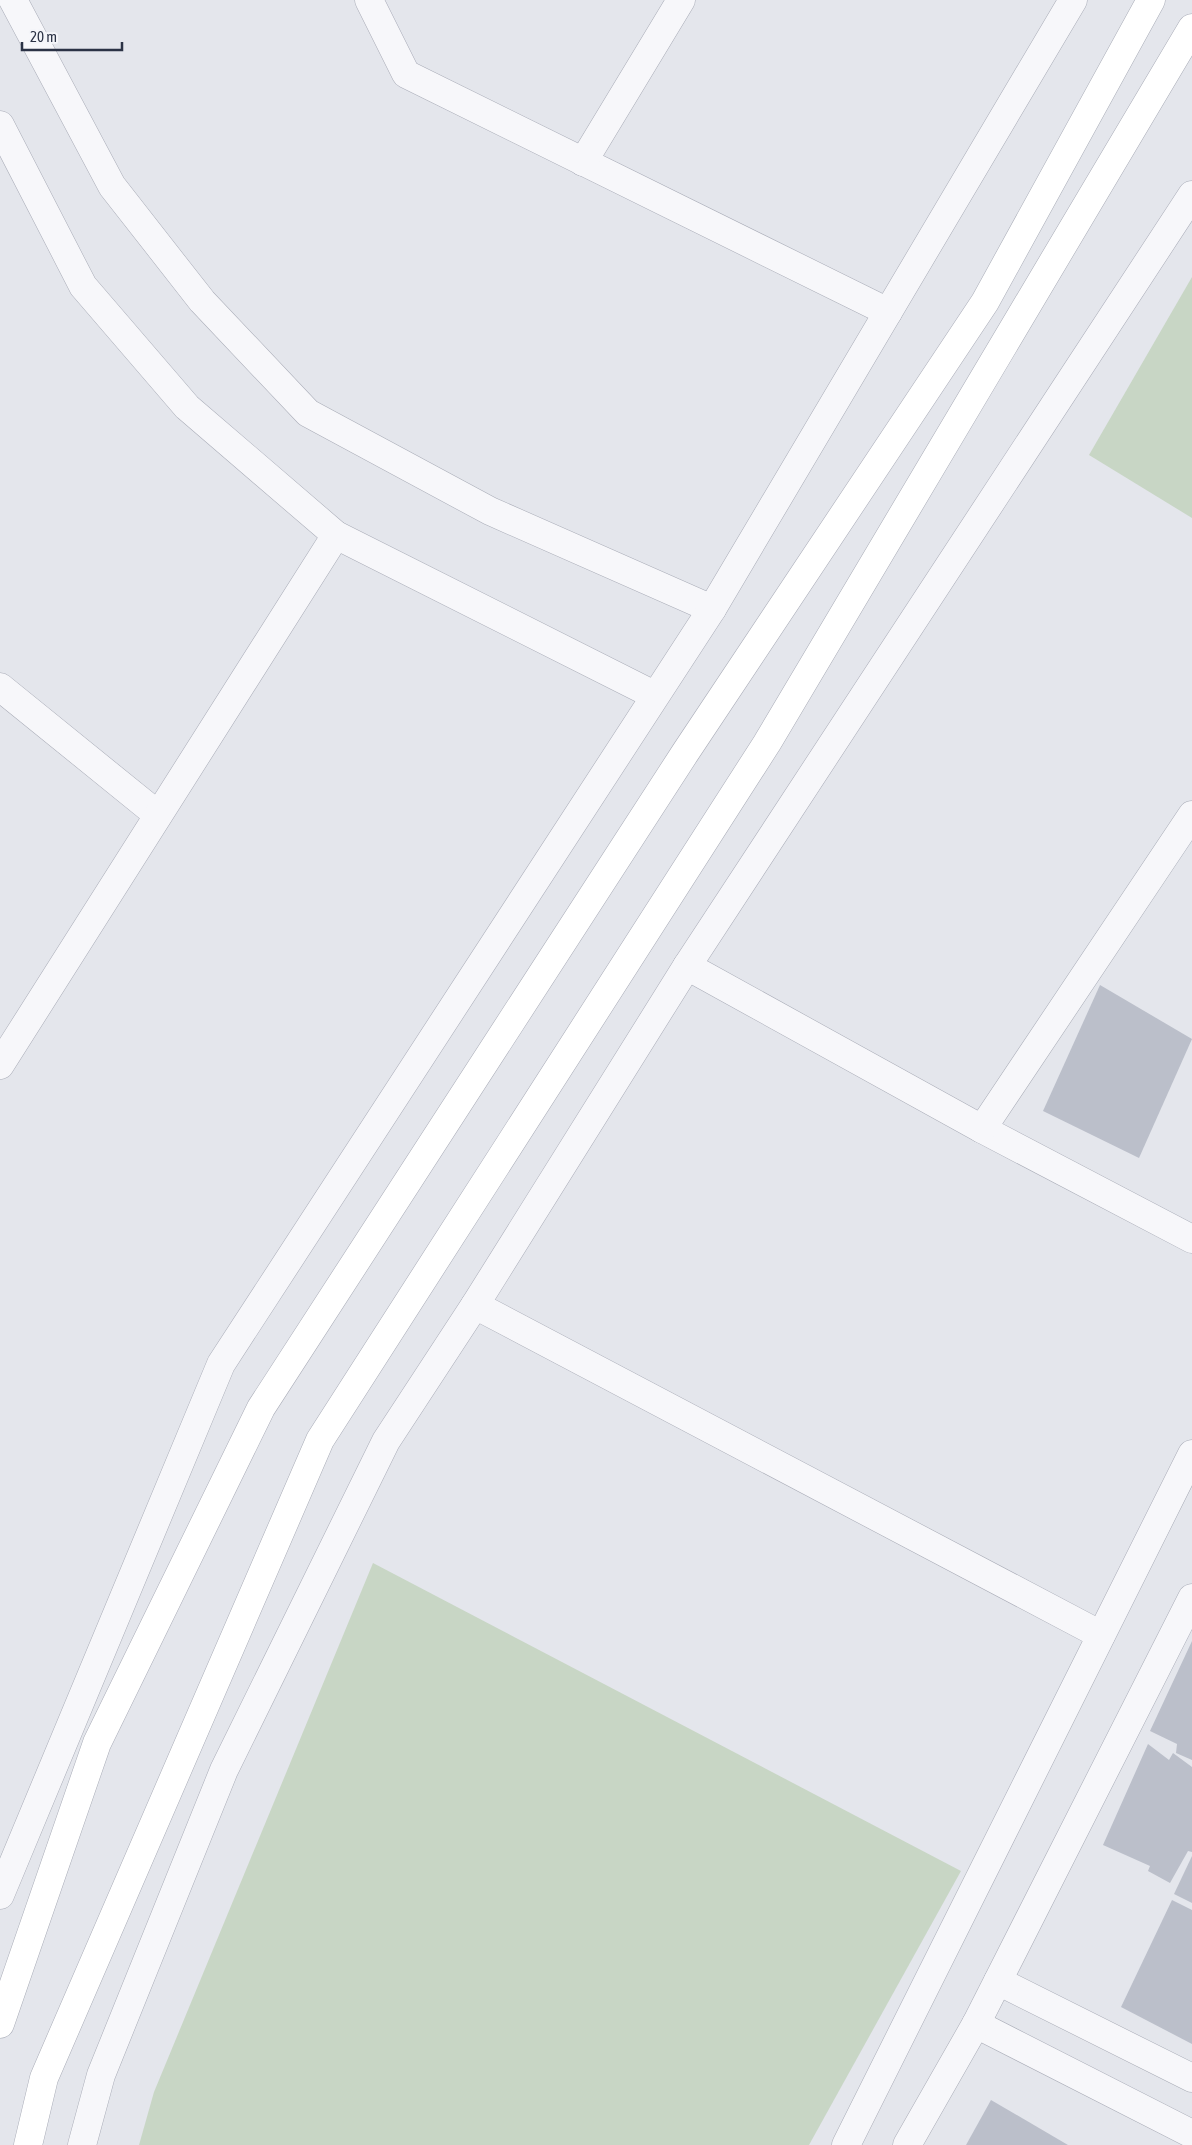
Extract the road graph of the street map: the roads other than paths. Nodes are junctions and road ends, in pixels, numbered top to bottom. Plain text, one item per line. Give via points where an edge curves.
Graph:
1 (13, 0) edge
2 (369, 0) edge
3 (681, 0) edge
4 (1073, 0) edge
5 (1151, 0) edge
6 (1192, 28) edge
7 (0, 125) edge
8 (583, 162) junction
9 (1192, 195) edge
10 (888, 312) junction
11 (336, 535) junction
12 (712, 609) junction
13 (0, 687) edge
14 (654, 695) junction
15 (1192, 814) edge
16 (158, 816) junction
17 (688, 966) junction
18 (0, 1065) edge
19 (982, 1130) junction
20 (1192, 1239) edge
21 (475, 1305) junction
22 (1192, 1454) edge
23 (1192, 1598) edge
24 (1101, 1635) junction
25 (0, 1896) edge
26 (998, 1981) junction
27 (0, 2024) edge
28 (976, 2024) junction
29 (1192, 2078) edge
30 (1192, 2134) edge
31 (28, 2145) edge
32 (82, 2145) edge
33 (846, 2145) edge
34 (907, 2145) edge

1 - 12 street via 112,186 202,302 308,413 490,511
2 - 8 street via 406,74
3 - 8 street
4 - 10 street
5 - 27 main road via 984,302 685,753 261,1408 97,1743
6 - 31 main road via 767,743 320,1440 44,2078
7 - 11 street via 83,286 187,407
8 - 10 street
9 - 17 street
10 - 12 street
11 - 14 street
11 - 16 street
12 - 14 street
13 - 16 street
14 - 25 street via 221,1364
15 - 19 street
16 - 18 street
17 - 19 street
17 - 21 street
19 - 20 street
21 - 24 street
21 - 32 street via 386,1441 224,1770 101,2075
22 - 24 street
23 - 26 street
24 - 33 street
26 - 28 street
26 - 29 street
28 - 30 street
28 - 34 street

